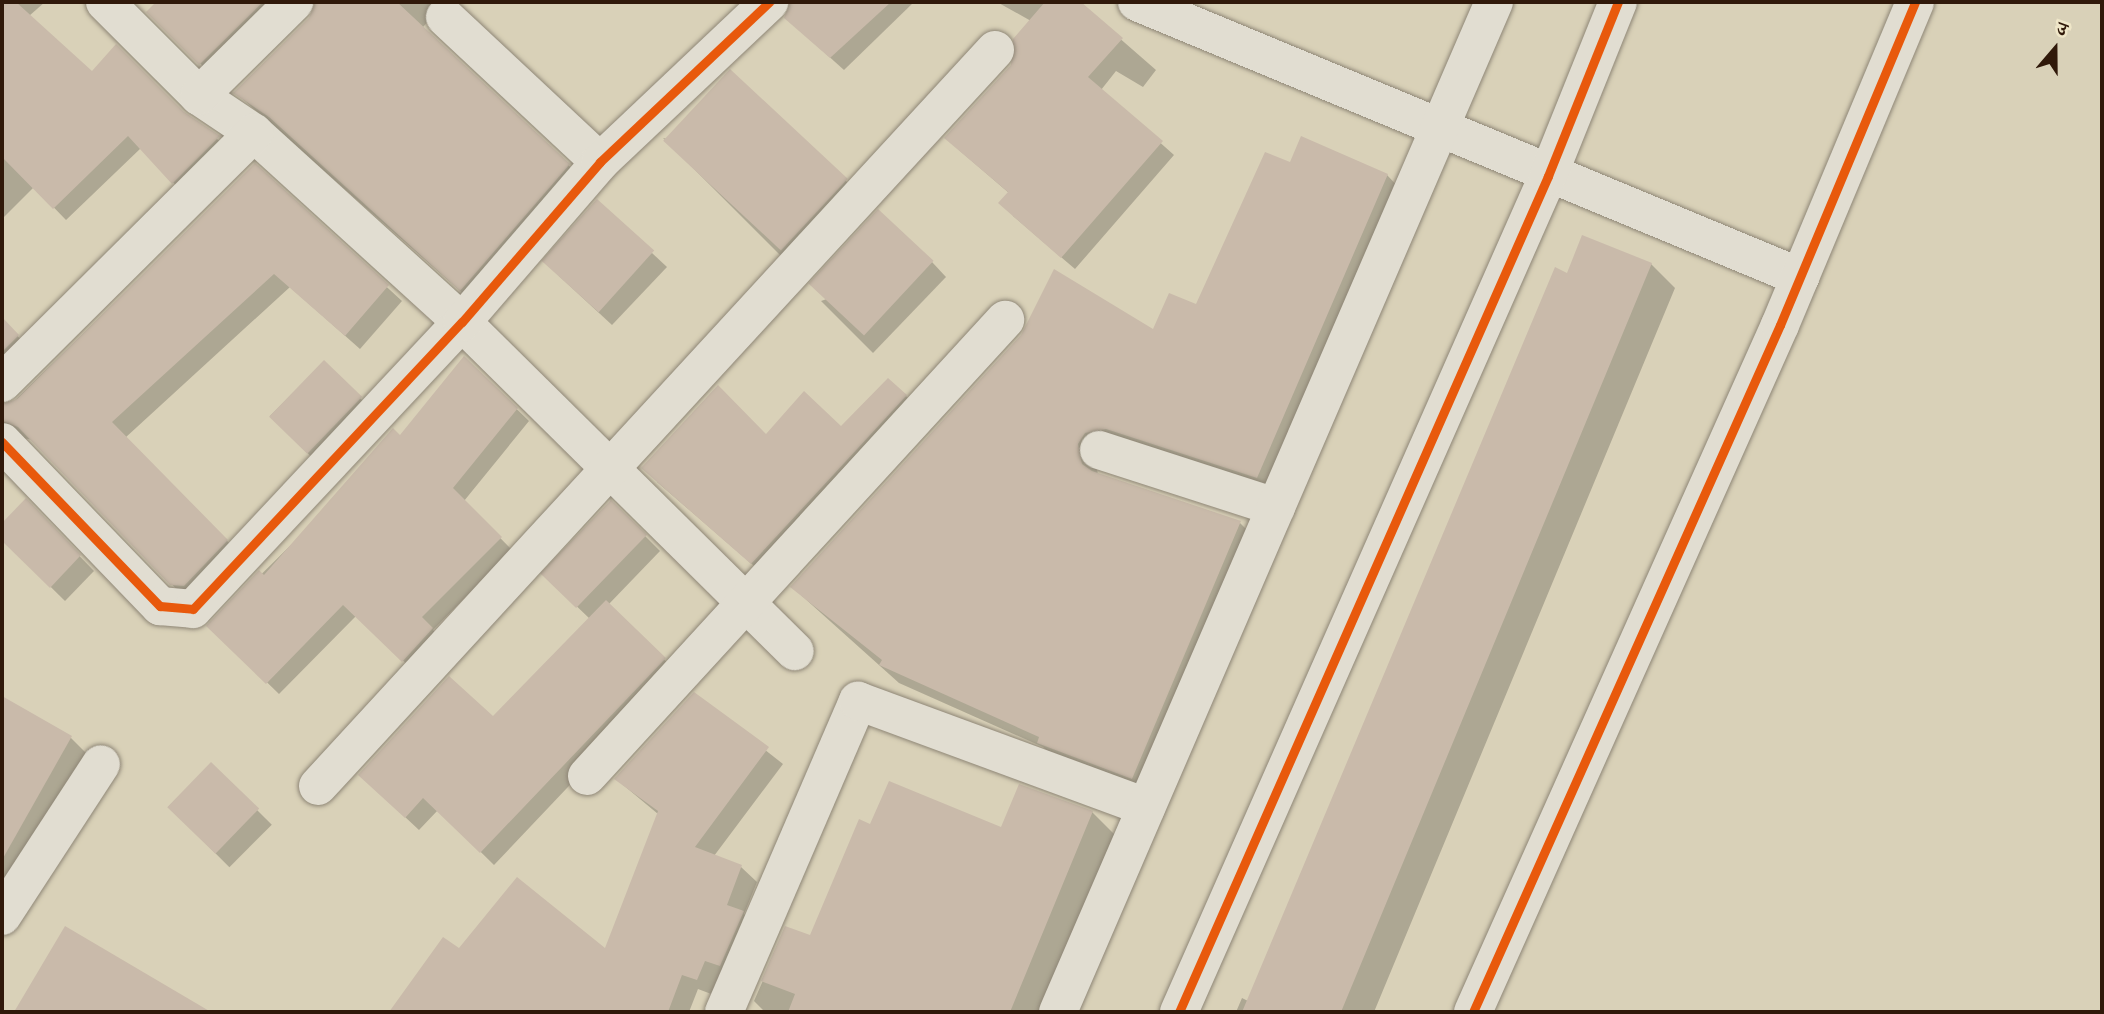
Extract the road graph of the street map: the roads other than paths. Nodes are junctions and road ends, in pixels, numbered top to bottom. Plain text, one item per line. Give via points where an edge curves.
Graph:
1 (105, 2) edge
2 (294, 2) edge
3 (769, 2) edge
4 (1494, 2) edge
5 (1618, 2) edge
6 (1915, 2) edge
7 (1148, 4) edge
8 (445, 17) dead end
9 (995, 50) dead end
10 (199, 96) junction
11 (1440, 130) junction
12 (254, 133) junction
13 (600, 162) junction
14 (1548, 176) junction
15 (1800, 277) junction
16 (1006, 320) dead end
17 (462, 321) junction
18 (2, 383) edge
19 (2, 442) edge
20 (1099, 450) dead end
21 (610, 468) junction
22 (1276, 507) junction
23 (745, 605) junction
24 (795, 651) dead end
25 (102, 764) dead end
26 (587, 776) dead end
27 (318, 786) dead end
28 (1146, 807) junction
29 (2, 916) edge
30 (723, 1012) edge
31 (1058, 1012) edge
32 (1180, 1012) edge
33 (1472, 1012) edge

1 - 10 street
2 - 10 street
3 - 13 street
4 - 11 street
5 - 14 street
6 - 15 street
7 - 11 street
8 - 13 street
9 - 21 street
10 - 12 street
11 - 14 street
11 - 22 street
12 - 17 street
12 - 18 street
13 - 17 street
14 - 15 street
14 - 32 street
15 - 33 street
16 - 23 street
17 - 19 street via 193,609 160,606
17 - 21 street
20 - 22 street
21 - 23 street
21 - 27 street
22 - 28 street
23 - 24 street
23 - 26 street
25 - 29 street
28 - 30 street via 858,701
28 - 31 street

